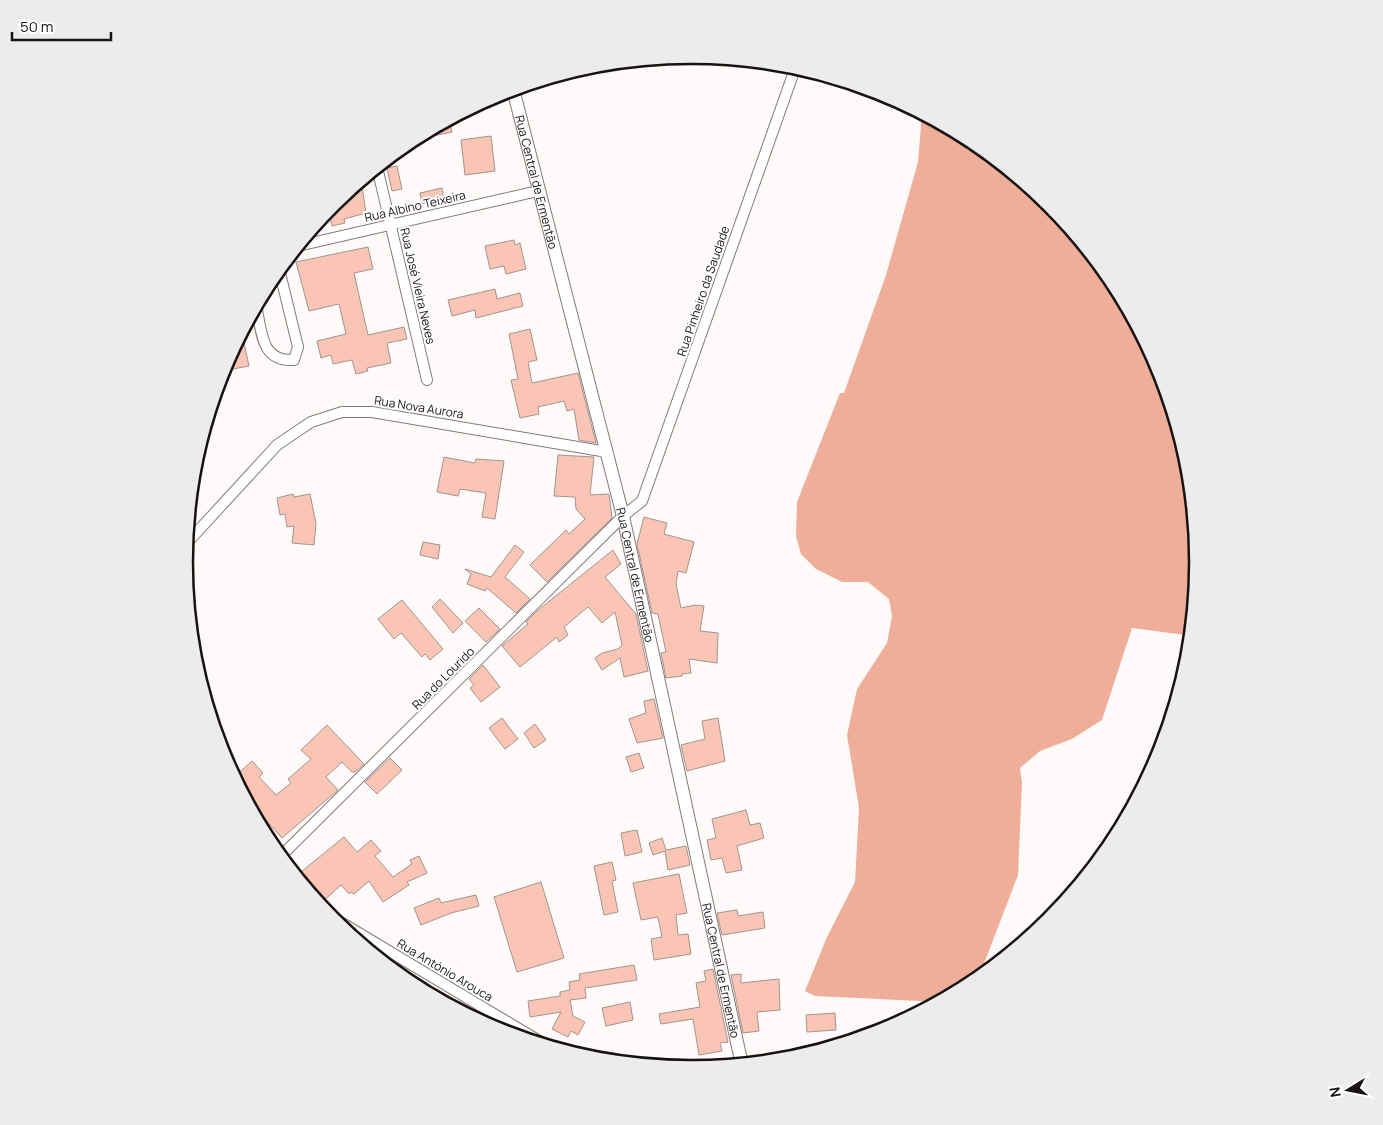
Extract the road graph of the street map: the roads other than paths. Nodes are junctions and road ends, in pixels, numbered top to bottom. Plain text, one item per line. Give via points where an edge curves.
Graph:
1 (793, 74) edge
2 (515, 96) edge
3 (379, 175) edge
4 (538, 192) junction
5 (391, 225) junction
6 (309, 244) edge
7 (281, 279) edge
8 (259, 316) edge
9 (427, 380) dead end
10 (607, 452) junction
11 (623, 516) junction
12 (194, 535) edge
13 (285, 852) edge
14 (359, 933) edge
15 (490, 1012) junction
16 (488, 1018) edge
17 (525, 1032) edge
18 (741, 1058) edge

1 - 11 street, Rua Pinheiro da Saudade via 642,500
2 - 4 street, Rua Central de Ermentão
3 - 5 street, Rua José Vieira Neves
4 - 5 street, Rua Albino Teixeira
4 - 10 street, Rua Central de Ermentão
5 - 6 street, Rua Albino Teixeira
5 - 9 street, Rua José Vieira Neves
7 - 8 street via 298,347 294,360 280,361 271,356
10 - 11 street, Rua Central de Ermentão
10 - 12 street, Rua Nova Aurora via 372,412 342,412 311,422 277,445
11 - 13 street, Rua do Lourido
11 - 18 street, Rua Central de Ermentão
14 - 15 street, Rua António Arouca
15 - 16 street
15 - 17 street, Rua António Arouca

